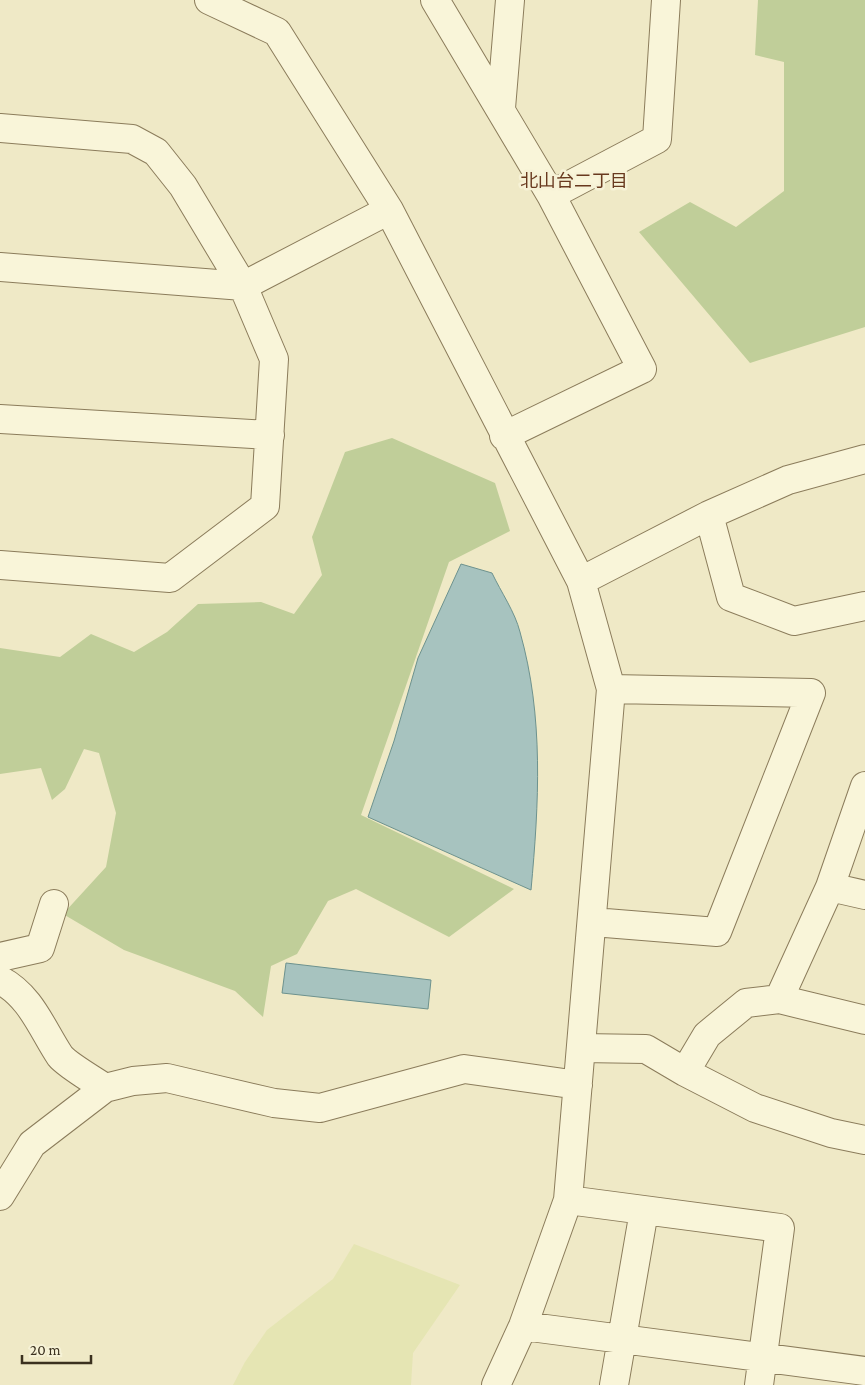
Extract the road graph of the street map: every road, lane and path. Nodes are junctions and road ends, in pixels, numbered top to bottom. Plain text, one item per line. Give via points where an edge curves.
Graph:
1 (209, 0) edge
2 (435, 0) edge
3 (510, 0) edge
4 (666, 0) edge
5 (501, 108) junction
6 (0, 128) edge
7 (551, 195) junction
8 (389, 210) junction
9 (0, 267) edge
10 (243, 286) junction
11 (0, 418) edge
12 (270, 435) junction
13 (504, 436) junction
14 (865, 459) edge
15 (709, 515) junction
16 (0, 565) edge
17 (581, 581) junction
18 (865, 606) edge
19 (611, 689) junction
20 (865, 786) edge
21 (830, 887) junction
22 (865, 895) edge
23 (54, 904) dead end
24 (593, 922) junction
25 (0, 957) edge
26 (0, 980) edge
27 (779, 999) junction
28 (865, 1020) edge
29 (581, 1048) junction
30 (685, 1072) junction
31 (578, 1085) junction
32 (105, 1088) junction
33 (865, 1140) edge
34 (0, 1196) edge
35 (568, 1200) junction
36 (644, 1211) junction
37 (523, 1326) junction
38 (622, 1339) junction
39 (763, 1358) junction
40 (865, 1371) edge
41 (496, 1385) edge
42 (614, 1385) edge
43 (759, 1385) edge

1 - 8 street via 277,32
2 - 5 street
3 - 5 street
4 - 7 street via 657,139
5 - 7 street
6 - 10 street via 132,139 156,152 183,186
7 - 13 street via 642,369
8 - 10 street
8 - 13 street
9 - 10 street
10 - 12 street via 274,359
11 - 12 street
12 - 16 street via 265,506 170,578
13 - 17 street
14 - 15 street via 788,480
15 - 17 street
15 - 18 street via 731,598 794,620
17 - 19 street
19 - 24 street
19 - 24 street via 811,693 717,932
20 - 21 street
21 - 22 street
21 - 27 street
23 - 25 street via 40,948
24 - 29 street
26 - 32 street via 29,1005 62,1058
27 - 28 street
27 - 30 street via 746,1002 707,1035
29 - 30 street via 646,1049
29 - 31 street
30 - 33 street via 755,1108 831,1133
31 - 32 street via 464,1069 320,1108 274,1103 167,1078
31 - 35 street
32 - 34 street via 32,1144
35 - 36 street
35 - 37 street
36 - 38 street
36 - 39 street via 780,1228
37 - 38 street
37 - 41 street
38 - 39 street
38 - 42 street
39 - 40 street
39 - 43 street

